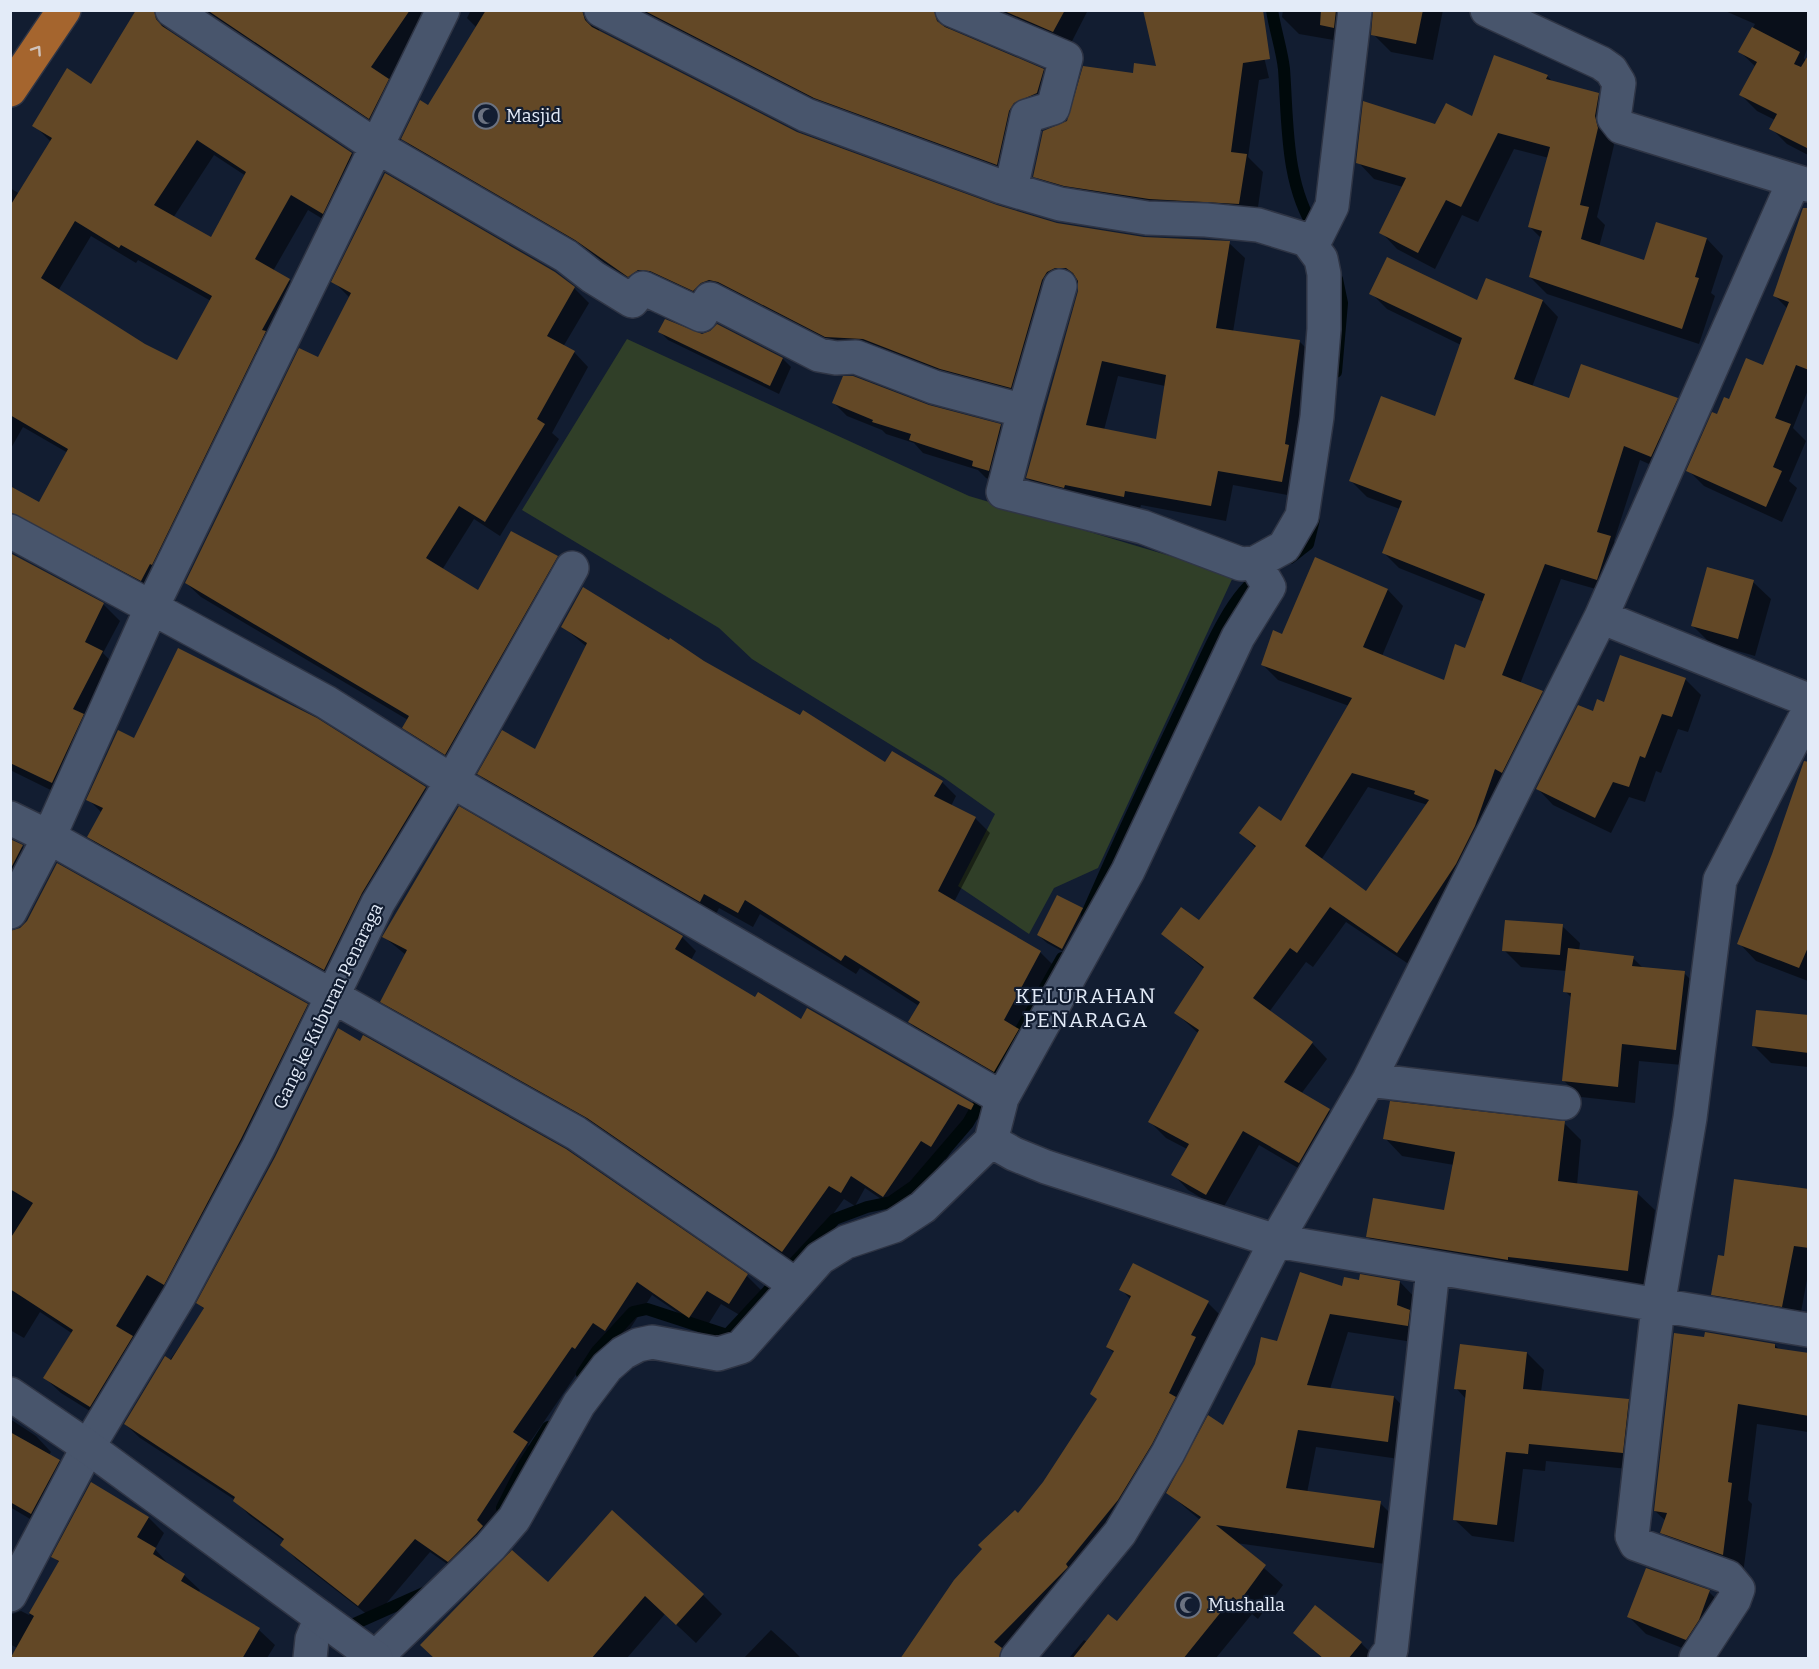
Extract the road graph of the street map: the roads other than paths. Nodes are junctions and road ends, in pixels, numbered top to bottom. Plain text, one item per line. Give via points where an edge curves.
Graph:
1 (64, 10) edge
2 (172, 10) edge
3 (443, 10) edge
4 (601, 10) edge
5 (952, 10) edge
6 (1355, 10) edge
7 (1487, 10) edge
8 (10, 90) edge
9 (376, 146) junction
10 (1801, 183) edge
11 (1011, 189) junction
12 (1312, 246) junction
13 (1060, 286) dead end
14 (1024, 411) junction
15 (10, 531) edge
16 (1255, 563) junction
17 (572, 568) dead end
18 (151, 609) junction
19 (1601, 617) junction
20 (1809, 700) edge
21 (1809, 712) edge
22 (452, 781) junction
23 (10, 818) edge
24 (50, 837) junction
25 (10, 912) edge
26 (330, 995) junction
27 (1369, 1080) junction
28 (1001, 1097) junction
29 (1564, 1103) dead end
30 (991, 1141) junction
31 (1276, 1241) junction
32 (1433, 1269) junction
33 (796, 1285) junction
34 (1658, 1306) junction
35 (1809, 1330) edge
36 (10, 1394) edge
37 (88, 1447) junction
38 (10, 1595) edge
39 (322, 1620) junction
40 (371, 1655) edge
41 (310, 1659) edge
42 (1017, 1659) edge
43 (1385, 1659) edge
44 (1696, 1659) edge

8 -> 1 highway
2 - 9 street
3 - 9 street
4 - 11 street via 806,116
5 - 11 street via 1066,58 1053,108 1027,116
6 - 12 street via 1332,206
7 - 10 street via 1611,70 1619,83 1614,118 1621,127
9 - 14 street via 566,256 632,301 643,288 700,315 710,299 819,355 856,357 934,387
9 - 18 street
10 - 19 street
11 - 12 street via 1060,204 1147,218 1258,225 1307,240
12 - 16 street via 1321,259 1324,274 1324,329 1317,417 1302,516 1284,546
13 - 14 street
14 - 16 street via 1003,492 1143,527 1241,564
15 - 18 street
16 - 28 street via 1269,587 1238,637 1128,871
17 - 22 street, Gang ke Kuburan Penaraga
18 - 22 street via 326,702
18 - 24 street
19 - 20 street
19 - 27 street
21 - 34 street via 1720,880 1690,1118
22 - 26 street, Gang ke Kuburan Penaraga via 378,903
22 - 28 street
23 - 24 street
24 - 25 street
24 - 26 street
26 - 33 street via 576,1133
26 - 37 street, Gang ke Kuburan Penaraga via 258,1148 179,1296
27 - 29 street
27 - 31 street
28 - 30 street
30 - 31 street via 1046,1167
30 - 33 street via 923,1208 894,1226 833,1248
31 - 32 street
31 - 42 street via 1168,1453 1120,1533
32 - 34 street
32 - 43 street via 1391,1650
33 - 40 street via 741,1347 732,1352 718,1354 652,1342 638,1345 615,1360 579,1404 514,1520 490,1547
34 - 35 street
34 - 44 street via 1632,1536 1636,1544 1651,1551 1728,1577 1738,1589
36 - 37 street
37 - 38 street, Gang ke Kuburan Penaraga
37 - 39 street
39 - 40 street
39 - 41 street via 312,1639

